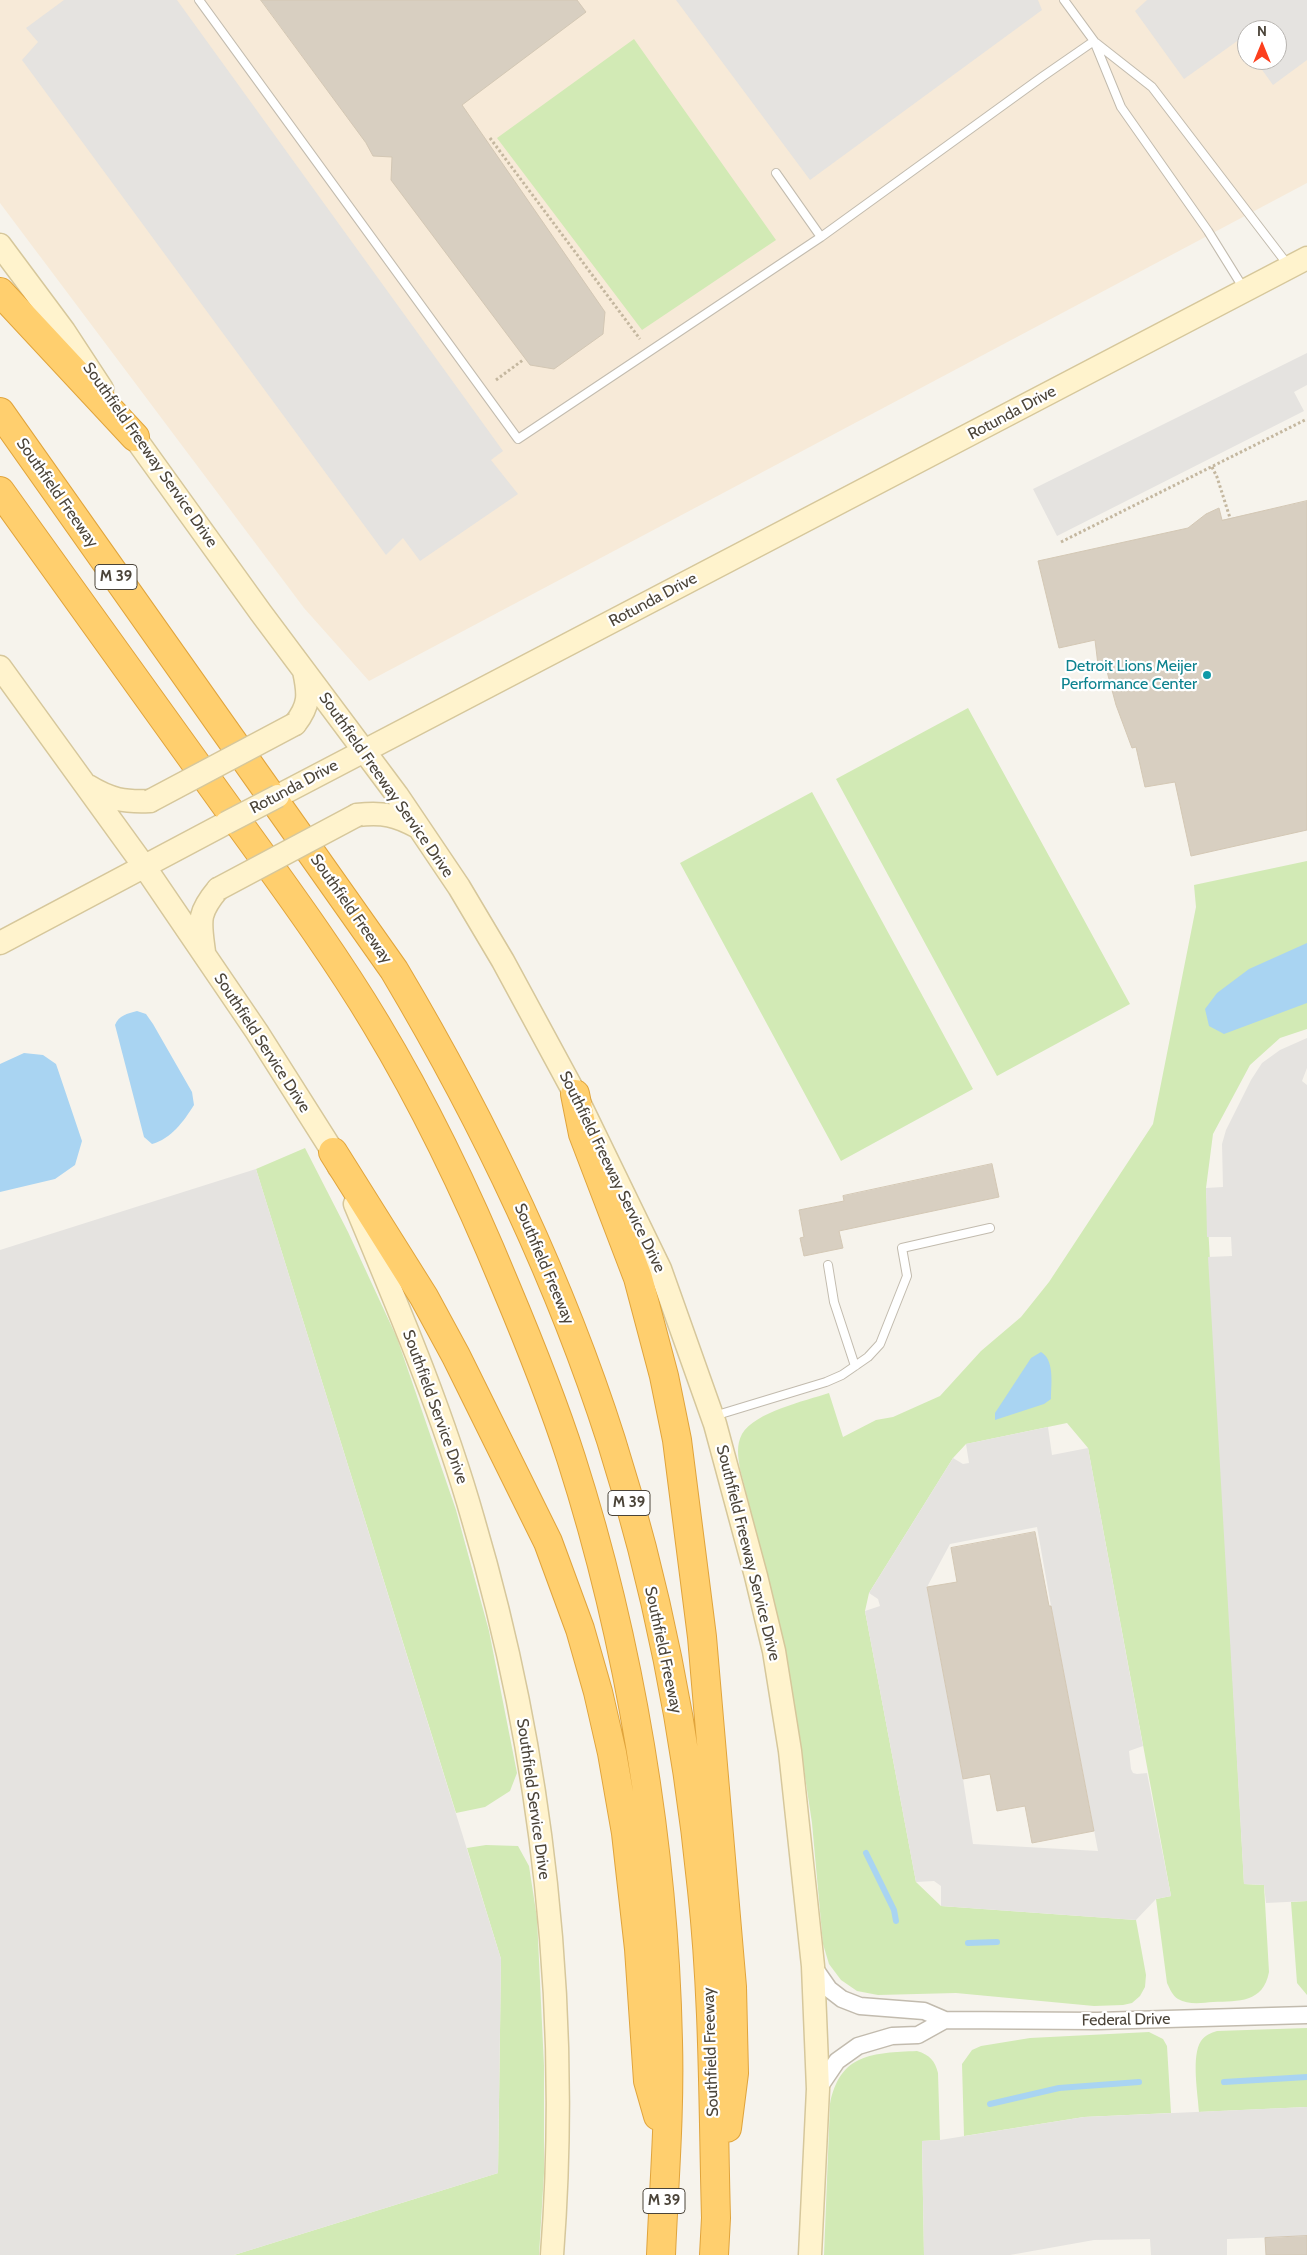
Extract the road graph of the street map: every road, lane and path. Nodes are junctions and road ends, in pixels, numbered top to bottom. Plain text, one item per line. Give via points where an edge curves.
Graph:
1 (198, 0) edge
2 (1064, 0) edge
3 (1094, 42) junction
4 (490, 138) dead end
5 (776, 173) dead end
6 (821, 238) junction
7 (0, 244) edge
8 (1298, 262) edge
9 (1246, 291) junction
10 (0, 292) edge
11 (640, 339) dead end
12 (523, 360) dead end
13 (496, 380) dead end
14 (0, 412) edge
15 (1307, 419) edge
16 (134, 437) junction
17 (1212, 467) junction
18 (0, 492) edge
19 (1230, 518) dead end
20 (1061, 542) dead end
21 (0, 667) edge
22 (304, 670) junction
23 (364, 751) junction
24 (85, 784) junction
25 (418, 827) junction
26 (144, 866) junction
27 (0, 943) edge
28 (205, 956) junction
29 (575, 1094) junction
30 (333, 1152) junction
31 (990, 1228) dead end
32 (828, 1265) dead end
33 (855, 1366) junction
34 (712, 1417) junction
35 (814, 1966) junction
36 (1307, 2015) edge
37 (945, 2020) junction
38 (818, 2089) junction
39 (666, 2148) junction
40 (716, 2218) junction
41 (552, 2255) edge
42 (661, 2255) edge
43 (714, 2255) edge
44 (810, 2255) edge

1 - 6 lane via 518,439
2 - 3 lane
3 - 6 lane
3 - 8 lane via 1152,86
3 - 9 lane via 1121,107
4 - 11 path
5 - 6 lane
7 - 16 main road, Southfield Freeway Service Drive via 64,331
8 - 9 main road, Rotunda Drive
9 - 23 main road, Rotunda Drive
10 - 16 highway
12 - 13 path
14 - 40 highway, Southfield Freeway / M 39 via 394,970 489,1143 572,1331 632,1513 676,1701 693,1815 708,1961
15 - 17 path
16 - 22 main road, Southfield Freeway Service Drive
17 - 19 path
17 - 20 path
18 - 39 highway, M 39 via 348,979 442,1146 489,1246 530,1345 570,1455 590,1522 634,1705 662,1922 668,2043
21 - 24 main road, Southfield Service Drive
22 - 23 main road, Southfield Freeway Service Drive
22 - 24 main road, bridge via 307,701 295,724 150,801 128,802 107,797
23 - 25 main road, Southfield Freeway Service Drive
23 - 26 main road, Rotunda Drive, bridge
24 - 26 main road, Southfield Service Drive
25 - 28 main road, bridge via 398,816 357,815 218,889 205,905 201,924
25 - 29 main road, Southfield Freeway Service Drive via 503,961
26 - 27 main road, Rotunda Drive
26 - 28 main road, Southfield Service Drive
28 - 30 main road, Southfield Service Drive
29 - 34 main road, Southfield Freeway Service Drive via 660,1269
29 - 40 highway via 583,1134 638,1278 664,1376 688,1513 703,1647 732,1987 734,2073
30 - 39 highway via 424,1297 464,1373 548,1542 580,1629 608,1736 626,1833 639,1949 648,2080
30 - 41 main road, Southfield Service Drive via 415,1347 442,1421 496,1602 524,1731 538,1809 556,2026 557,2140
31 - 33 lane via 902,1248 907,1276 880,1344
32 - 33 lane via 834,1302
33 - 34 lane via 814,1386
34 - 35 main road, Southfield Freeway Service Drive via 774,1651 790,1751
35 - 37 street, Federal Drive via 830,1989 842,1999 860,2006 924,2010
35 - 38 main road, Southfield Freeway Service Drive
36 - 37 street, Federal Drive via 1097,2021
37 - 38 street via 918,2036 892,2036 858,2046 837,2061
38 - 44 main road, Southfield Freeway Service Drive
39 - 42 highway, M 39
40 - 43 highway, Southfield Freeway / M 39

